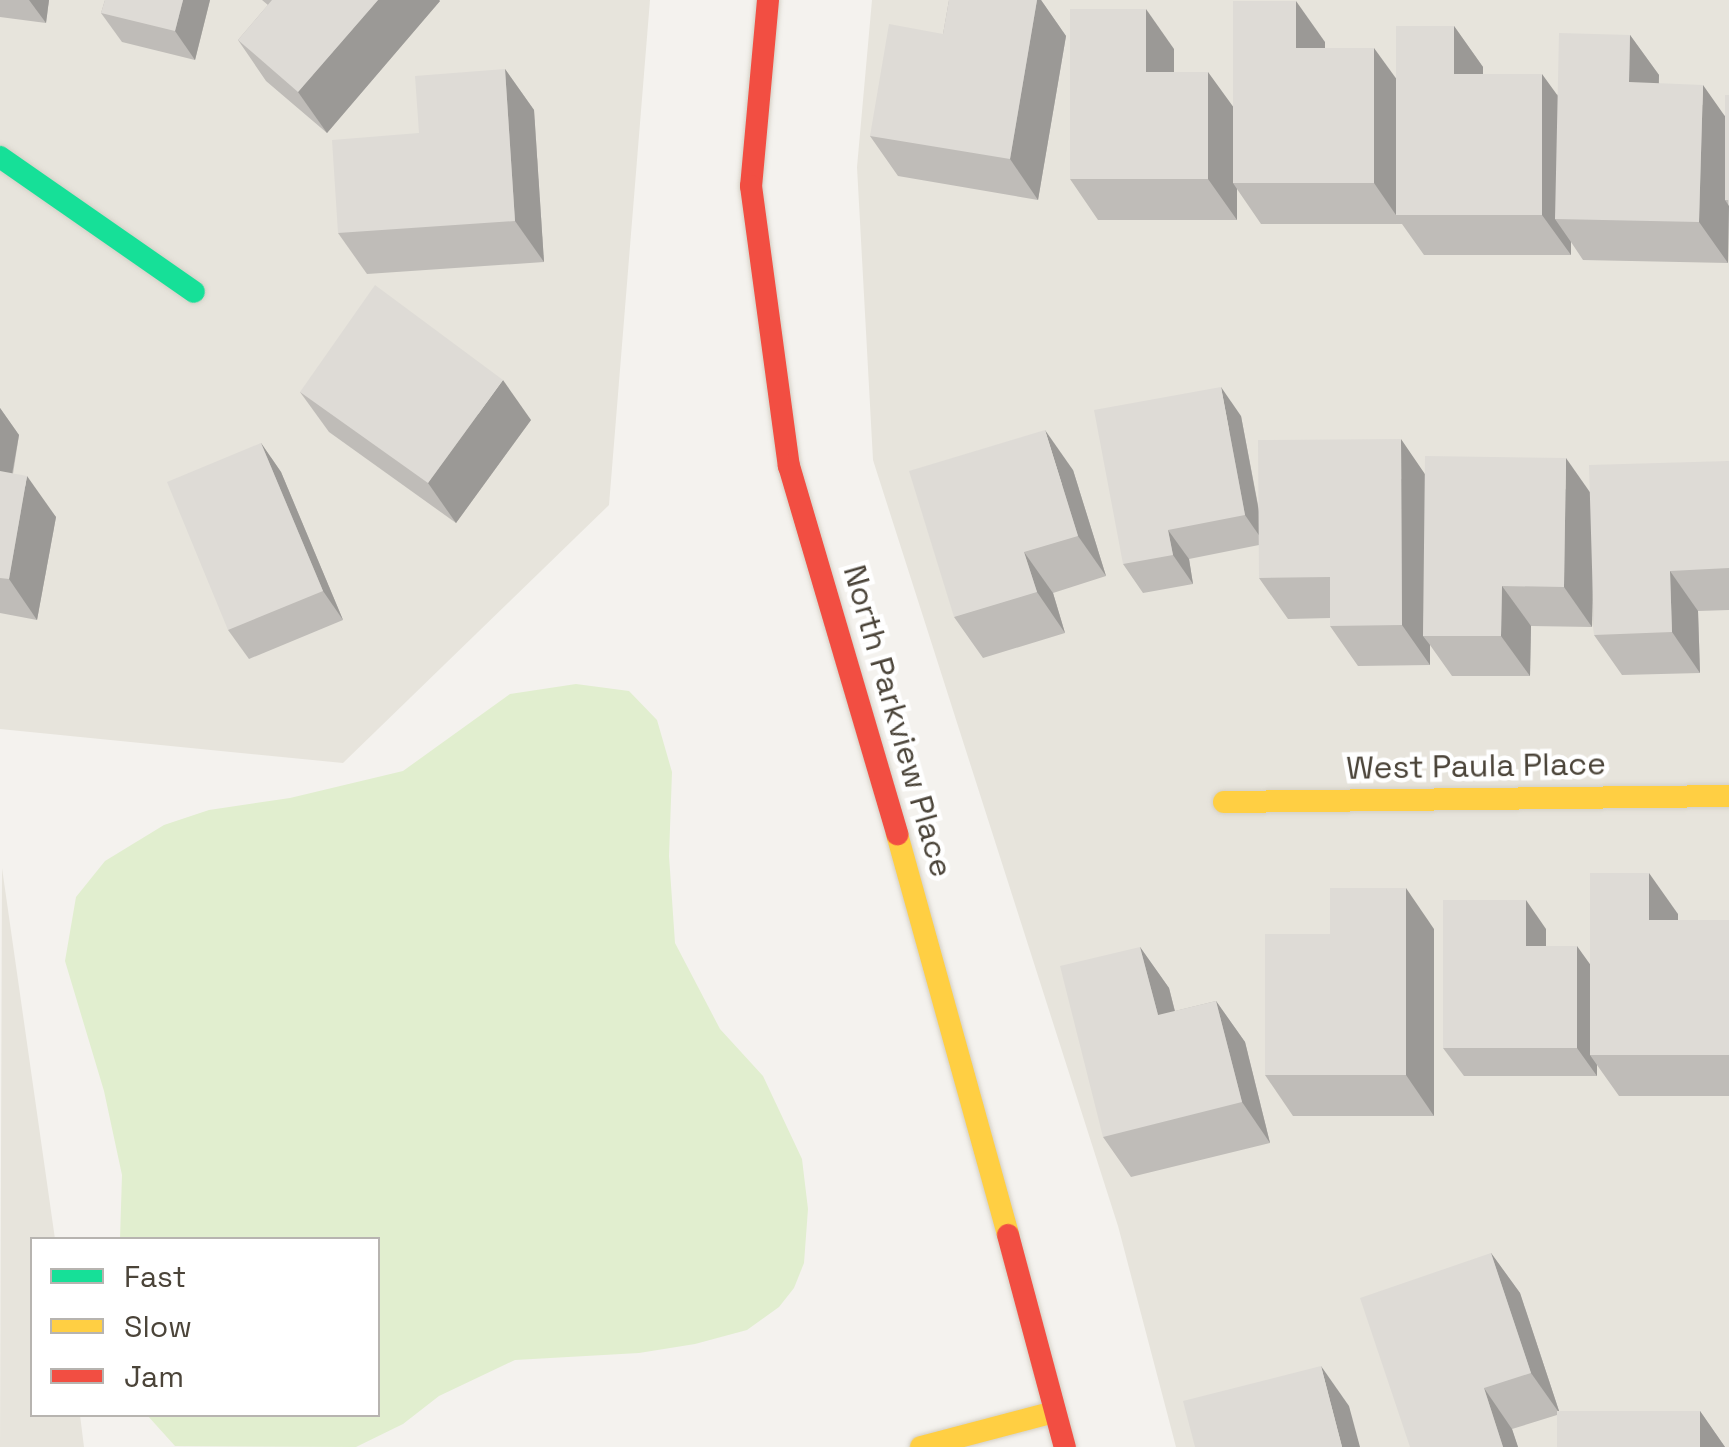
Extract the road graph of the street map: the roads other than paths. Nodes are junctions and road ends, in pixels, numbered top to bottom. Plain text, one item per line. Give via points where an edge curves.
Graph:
1 (768, 0) edge
2 (0, 157) edge
3 (194, 292) dead end
4 (1729, 796) edge
5 (1224, 802) dead end
6 (1054, 1412) junction
7 (920, 1447) edge
8 (1065, 1447) edge

1 - 6 street, North Parkview Place via 751,186 790,466 921,916
2 - 3 street
4 - 5 street, West Paula Place
6 - 7 street
6 - 8 street, North Parkview Place

